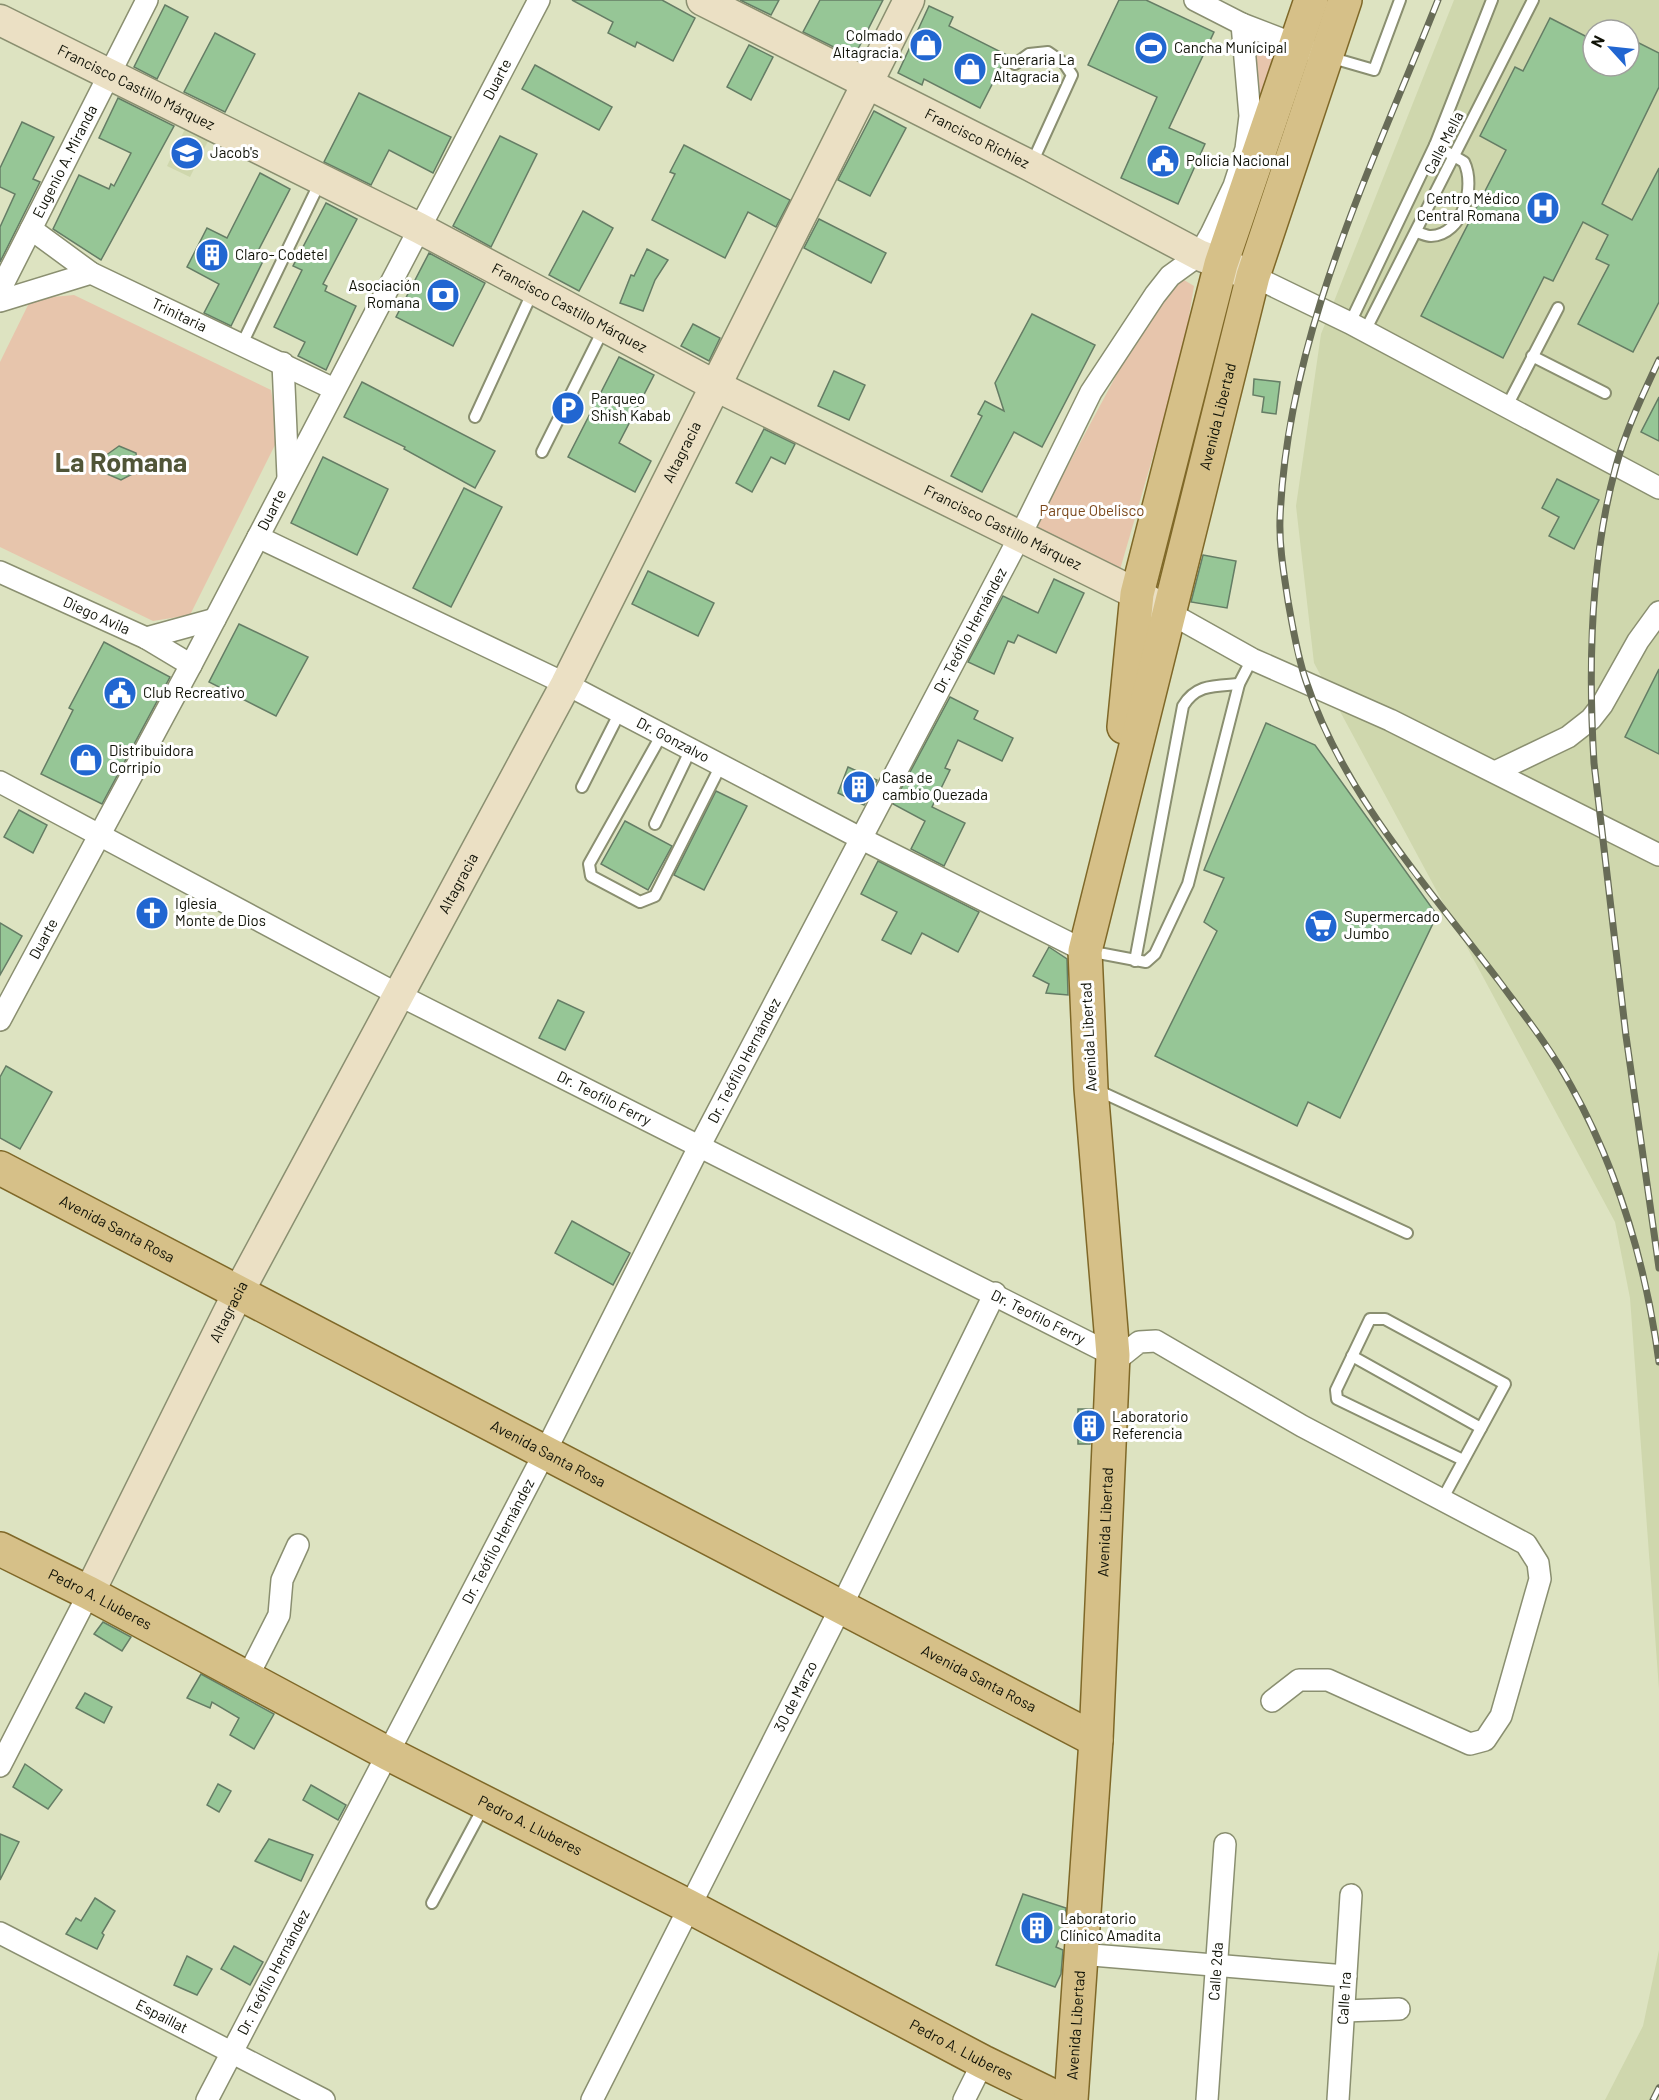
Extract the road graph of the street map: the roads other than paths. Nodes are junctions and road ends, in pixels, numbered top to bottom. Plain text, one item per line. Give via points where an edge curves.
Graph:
1 (147, 0) edge
2 (539, 0) edge
3 (702, 0) edge
4 (909, 0) edge
5 (1195, 0) edge
6 (1311, 0) edge
7 (1345, 0) edge
8 (1400, 0) edge
9 (1492, 0) edge
10 (1533, 0) edge
11 (0, 20) edge
12 (1242, 24) junction
13 (1294, 45) junction
14 (1326, 56) junction
15 (1015, 64) dead end
16 (108, 74) junction
17 (867, 85) junction
18 (1436, 145) junction
19 (1454, 155) junction
20 (1030, 166) junction
21 (321, 181) junction
22 (418, 228) junction
23 (31, 229) junction
24 (1416, 232) junction
25 (1210, 260) junction
26 (91, 273) junction
27 (1253, 276) junction
28 (535, 288) junction
29 (0, 290) edge
30 (0, 301) edge
31 (1558, 308) dead end
32 (606, 325) junction
33 (1357, 327) junction
34 (242, 344) junction
35 (1532, 356) junction
36 (283, 363) junction
37 (716, 386) junction
38 (334, 389) junction
39 (1605, 393) dead end
40 (1507, 406) junction
41 (475, 417) dead end
42 (542, 452) dead end
43 (288, 478) junction
44 (1659, 488) edge
45 (1020, 536) junction
46 (258, 537) junction
47 (0, 572) edge
48 (1137, 594) junction
49 (1168, 612) junction
50 (1659, 612) edge
51 (215, 619) junction
52 (146, 638) junction
53 (1252, 659) junction
54 (191, 665) junction
55 (566, 684) junction
56 (1239, 684) junction
57 (620, 712) junction
58 (662, 734) junction
59 (691, 749) junction
60 (721, 765) junction
61 (1495, 772) junction
62 (0, 782) edge
63 (582, 787) dead end
64 (655, 824) dead end
65 (100, 834) junction
66 (862, 839) junction
67 (1113, 839) junction
68 (1659, 855) edge
69 (1084, 951) junction
70 (1135, 961) junction
71 (399, 995) junction
72 (0, 1020) edge
73 (1091, 1088) junction
74 (699, 1147) junction
75 (0, 1168) edge
76 (1407, 1233) dead end
77 (239, 1291) junction
78 (994, 1293) junction
79 (1113, 1355) junction
80 (1352, 1356) junction
81 (1481, 1428) junction
82 (544, 1454) junction
83 (1463, 1461) junction
84 (1443, 1498) junction
85 (298, 1545) dead end
86 (0, 1549) edge
87 (89, 1593) junction
88 (841, 1607) junction
89 (247, 1678) junction
90 (1272, 1701) dead end
91 (1096, 1740) junction
92 (387, 1753) junction
93 (0, 1766) edge
94 (486, 1803) junction
95 (1225, 1844) dead end
96 (1351, 1895) dead end
97 (432, 1903) dead end
98 (688, 1906) junction
99 (0, 1933) edge
100 (1080, 1954) junction
101 (1216, 1964) junction
102 (1346, 1976) junction
103 (1399, 2009) dead end
104 (1344, 2011) junction
105 (231, 2054) junction
106 (982, 2062) junction
107 (207, 2100) edge
108 (324, 2100) edge
109 (592, 2100) edge
110 (964, 2100) edge
111 (1061, 2100) edge
112 (1071, 2100) edge
113 (1207, 2100) edge
114 (1338, 2100) edge

1 - 16 street, Eugenio A. Miranda
2 - 22 street, Duarte
3 - 17 main road, Francisco Richiez
4 - 17 main road, Altagracia
5 - 12 street
6 - 13 main road, Avenida Libertad
7 - 14 main road, Avenida Libertad
8 - 14 lane via 1374,70
9 - 18 lane, Calle Mella
10 - 19 lane, Calle Mella
11 - 16 main road, Francisco Castillo Márquez
12 - 13 street
12 - 25 street, Dr. Teófilo Hernández via 1250,116 1246,149
13 - 14 street
13 - 25 main road, Avenida Libertad
14 - 27 main road, Avenida Libertad
15 - 20 lane via 1029,54 1048,52 1064,63 1072,75
16 - 21 main road, Francisco Castillo Márquez
16 - 23 street, Eugenio A. Miranda
17 - 20 main road, Francisco Richiez
17 - 37 main road, Altagracia
18 - 19 lane
18 - 33 lane, Calle Mella
19 - 24 lane, Calle Mella
19 - 24 lane via 1464,162 1469,173 1466,203 1449,229 1431,236
20 - 25 main road, Francisco Richiez
21 - 22 main road, Francisco Castillo Márquez
21 - 34 lane
22 - 28 main road, Francisco Castillo Márquez
22 - 38 street, Duarte
23 - 26 street, Trinitaria
23 - 29 street, Eugenio A. Miranda
24 - 33 lane, Calle Mella
25 - 27 main road, Francisco Richiez
25 - 45 street, Dr. Teófilo Hernández via 1170,276 1155,296 1091,392
25 - 48 main road, Avenida Libertad
26 - 30 street
26 - 34 street, Trinitaria
27 - 33 street
27 - 49 main road, Avenida Libertad
28 - 32 main road, Francisco Castillo Márquez
28 - 41 lane
31 - 35 lane
32 - 37 main road, Francisco Castillo Márquez
32 - 42 lane
33 - 40 street
34 - 36 street, Trinitaria
35 - 39 lane
35 - 40 lane
36 - 38 street, Trinitaria
36 - 43 street
37 - 45 main road, Francisco Castillo Márquez
37 - 55 main road, Altagracia
38 - 43 street, Duarte
40 - 44 street
43 - 46 street, Duarte
45 - 48 main road, Francisco Castillo Márquez
45 - 66 street, Dr. Teófilo Hernández
46 - 51 street, Duarte
46 - 55 street, Dr. Gonzalvo
47 - 52 street, Diego Avila
48 - 49 main road, Francisco Castillo Márquez
48 - 67 main road, Avenida Libertad
49 - 53 street
49 - 67 main road, Avenida Libertad
50 - 61 street via 1592,719 1568,737
51 - 52 street
51 - 54 street, Duarte
52 - 54 street, Diego Avila
53 - 56 lane
53 - 61 street
54 - 65 street, Duarte
55 - 57 street, Dr. Gonzalvo
55 - 71 main road, Altagracia
56 - 70 lane via 1188,884 1155,954 1146,962
56 - 70 lane via 1195,690 1183,706
57 - 58 street, Dr. Gonzalvo
57 - 63 lane
58 - 59 street, Dr. Gonzalvo
58 - 60 lane via 589,864 591,876 640,902 655,896
59 - 60 street, Dr. Gonzalvo
59 - 64 lane
60 - 66 street, Dr. Gonzalvo
61 - 68 street
62 - 65 street, Dr. Teofilo Ferry
65 - 71 street, Dr. Teofilo Ferry
65 - 72 street, Duarte
66 - 69 street, Dr. Gonzalvo
66 - 74 street, Dr. Teófilo Hernández
67 - 69 main road, Avenida Libertad
69 - 70 lane
69 - 73 main road, Avenida Libertad
71 - 74 street, Dr. Teofilo Ferry
71 - 77 main road, Altagracia
73 - 76 lane
73 - 79 main road, Avenida Libertad
74 - 78 street, Dr. Teofilo Ferry
74 - 82 street, Dr. Teófilo Hernández
75 - 77 main road, Avenida Santa Rosa
77 - 82 main road, Avenida Santa Rosa
77 - 87 main road, Altagracia
78 - 79 street, Dr. Teofilo Ferry
78 - 88 street, 30 de Marzo
79 - 84 street via 1119,1358 1142,1341 1156,1341 1302,1426
79 - 91 main road, Avenida Libertad
80 - 81 lane
80 - 81 lane via 1370,1319 1385,1319 1504,1384
80 - 83 lane via 1336,1390 1337,1399
81 - 83 lane
82 - 88 main road, Avenida Santa Rosa
82 - 92 street, Dr. Teófilo Hernández
83 - 84 lane
84 - 90 street via 1526,1544 1538,1563 1540,1579 1501,1716 1485,1740 1470,1744 1328,1680 1299,1680
85 - 89 street via 282,1580 279,1615
86 - 87 main road, Pedro A. Lluberes
87 - 89 main road, Pedro A. Lluberes
87 - 93 street, Altagracia
88 - 91 main road, Avenida Santa Rosa
88 - 98 street, 30 de Marzo
89 - 92 main road, Pedro A. Lluberes
91 - 100 main road, Avenida Libertad
92 - 94 main road, Pedro A. Lluberes
92 - 105 street, Dr. Teófilo Hernández
94 - 97 lane
94 - 98 main road, Pedro A. Lluberes
95 - 101 street, Calle 2da
96 - 102 street, Calle 1ra
98 - 106 main road, Pedro A. Lluberes
98 - 109 street, 30 de Marzo
99 - 105 street, Espaillat
100 - 101 street
100 - 112 main road, Avenida Libertad
101 - 102 street
101 - 113 street, Calle 2da
102 - 104 street, Calle 1ra
103 - 104 street
104 - 114 street, Calle 1ra
105 - 107 street, Dr. Teófilo Hernández
105 - 108 street, Espaillat
106 - 110 street
106 - 111 main road, Pedro A. Lluberes

